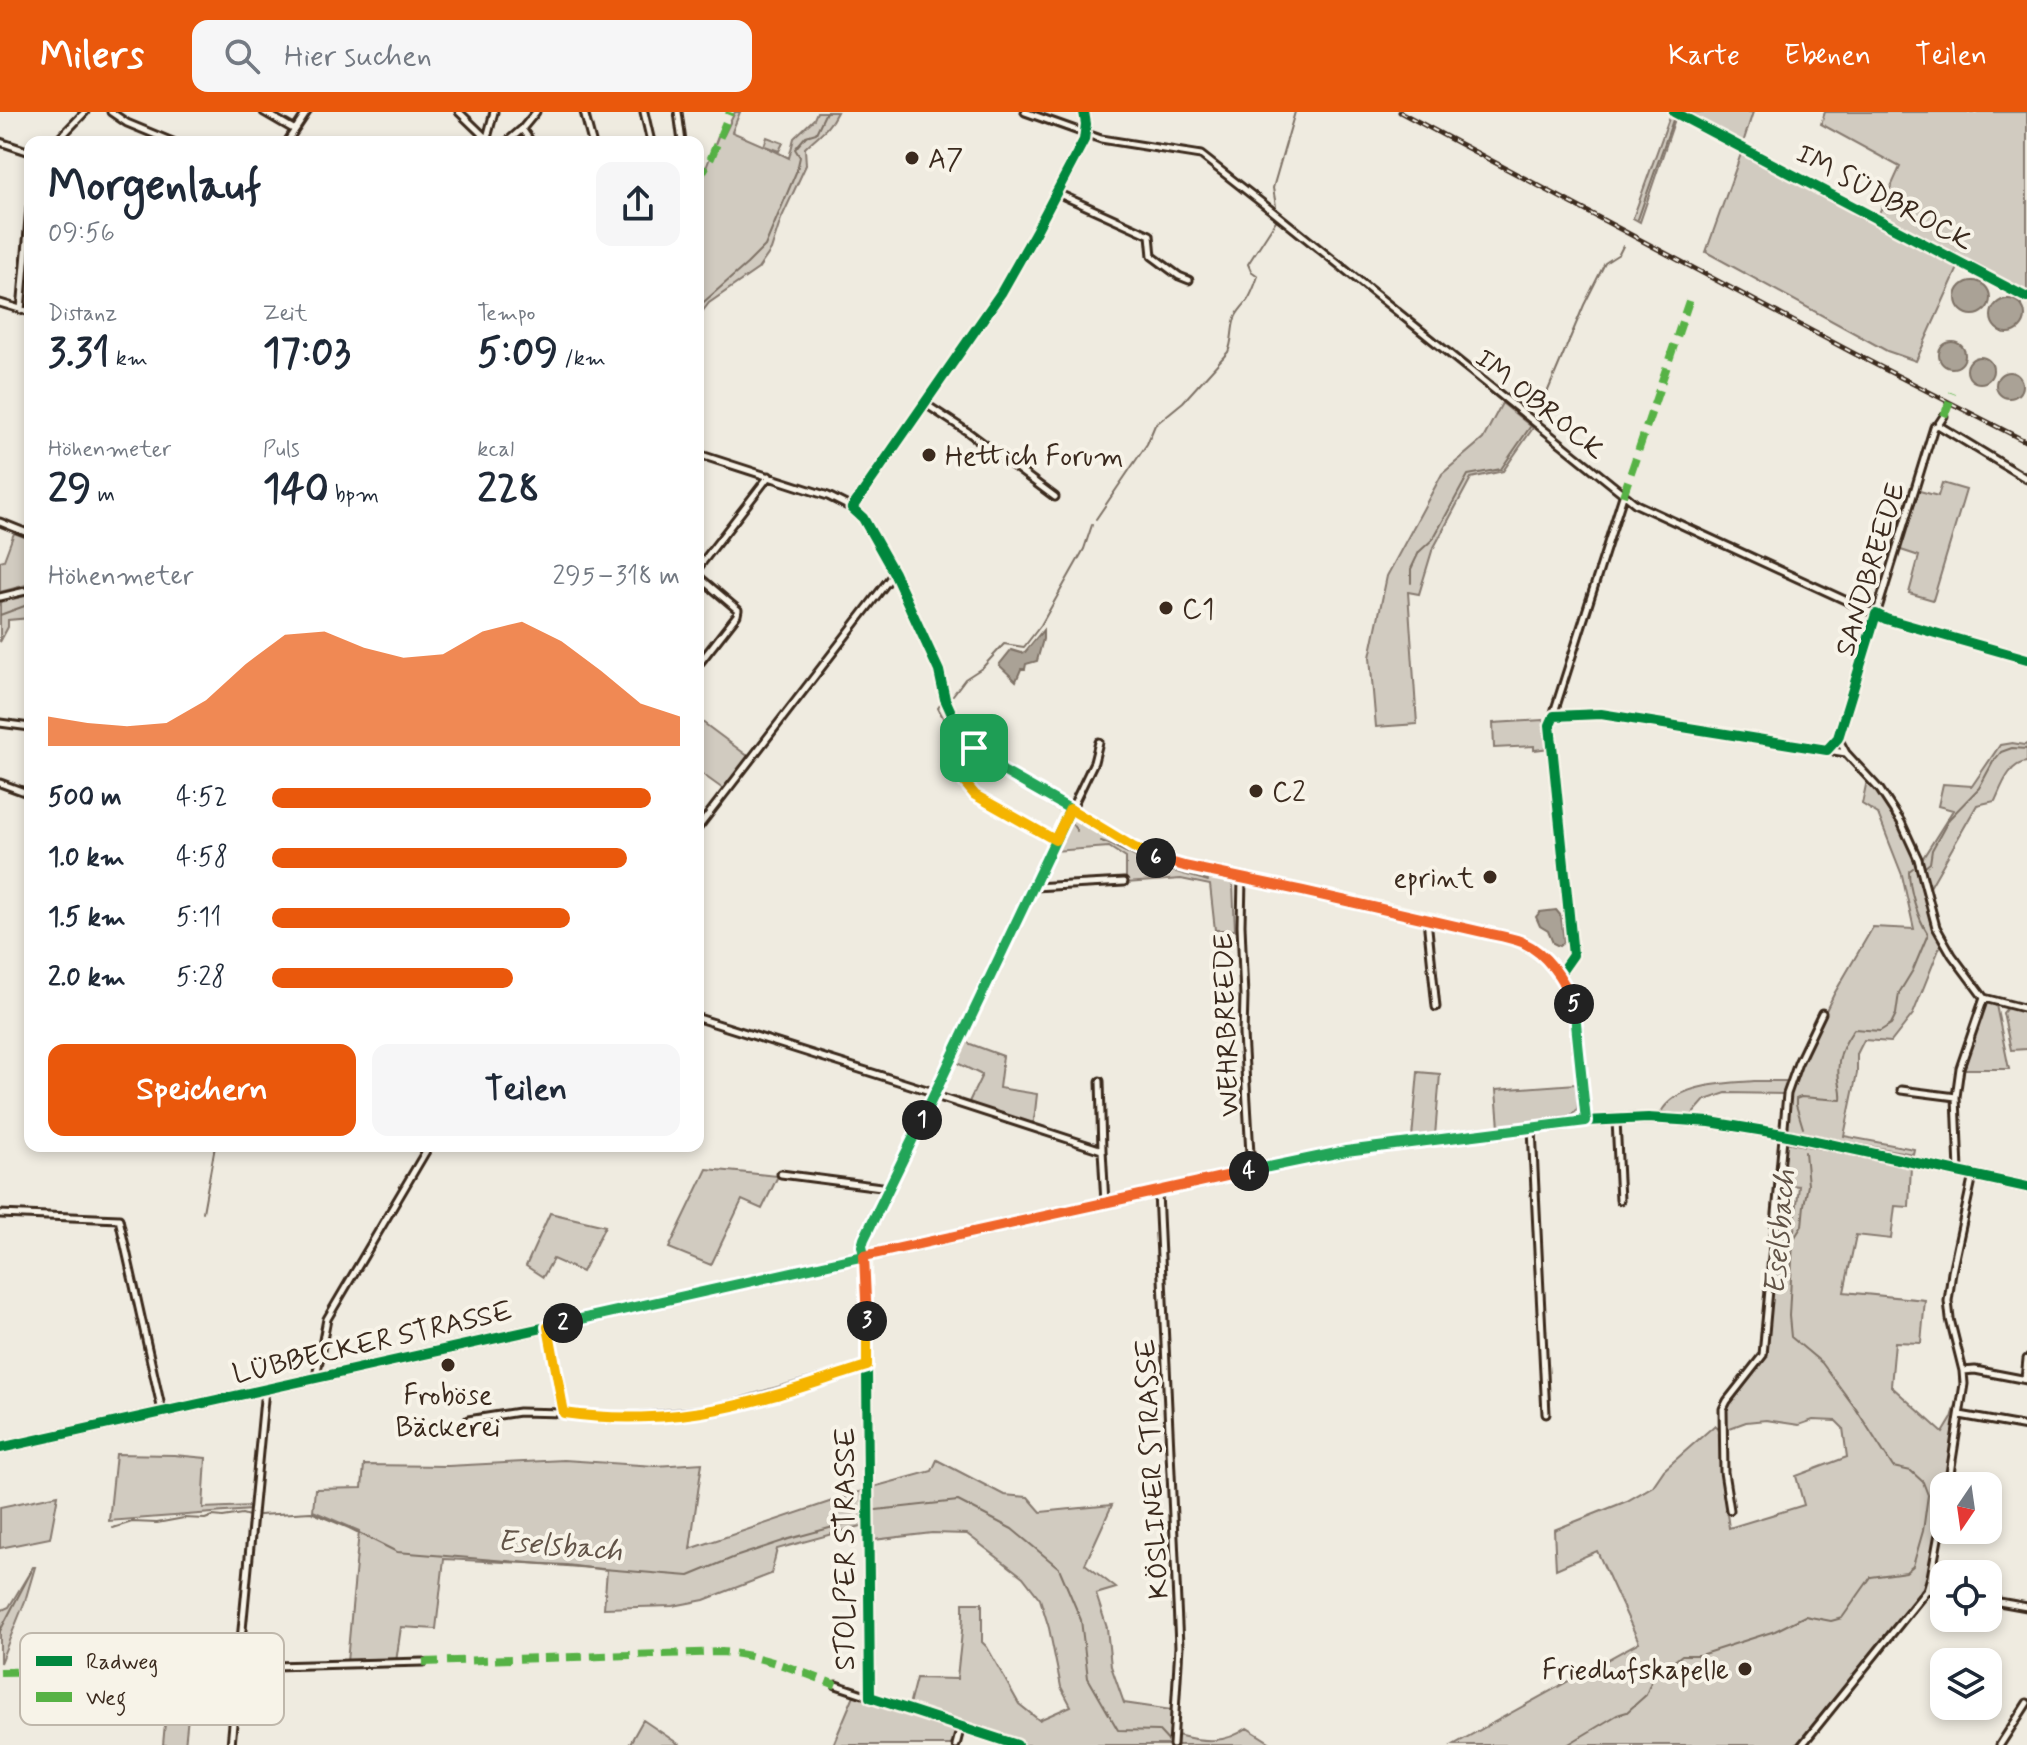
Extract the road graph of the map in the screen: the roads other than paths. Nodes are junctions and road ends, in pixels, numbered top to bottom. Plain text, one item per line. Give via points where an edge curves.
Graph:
1 (85, 112) edge
2 (111, 112) edge
3 (264, 112) edge
4 (307, 112) edge
5 (459, 112) edge
6 (494, 112) edge
7 (536, 112) edge
8 (584, 112) edge
9 (644, 112) edge
10 (678, 112) edge
11 (1025, 112) edge
12 (1084, 112) edge
13 (466, 115) edge
14 (522, 129) junction
15 (295, 130) junction
16 (1086, 132) junction
17 (62, 136) edge
18 (158, 136) edge
19 (291, 136) edge
20 (484, 136) edge
21 (489, 136) edge
22 (514, 136) edge
23 (527, 136) edge
24 (590, 136) edge
25 (650, 136) edge
26 (681, 136) edge
27 (0, 142) edge
28 (24, 150) edge
29 (1764, 159) dead end
30 (1057, 193) junction
31 (24, 279) edge
32 (1189, 280) dead end
33 (2027, 298) edge
34 (0, 303) edge
35 (21, 310) junction
36 (24, 311) edge
37 (924, 403) junction
38 (1944, 416) dead end
39 (1938, 425) junction
40 (704, 456) edge
41 (769, 476) junction
42 (2027, 479) edge
43 (1623, 496) junction
44 (1055, 497) dead end
45 (852, 508) junction
46 (0, 522) edge
47 (24, 532) edge
48 (704, 560) edge
49 (894, 573) junction
50 (704, 581) edge
51 (24, 591) edge
52 (0, 597) edge
53 (1876, 614) junction
54 (704, 657) edge
55 (2027, 659) edge
56 (1554, 716) junction
57 (0, 723) edge
58 (24, 726) edge
59 (1838, 738) junction
60 (1099, 742) dead end
61 (974, 748) junction
62 (1827, 750) junction
63 (1846, 753) junction
64 (0, 783) edge
65 (24, 792) edge
66 (1070, 809) junction
67 (704, 820) edge
68 (1055, 840) junction
69 (1242, 878) junction
70 (1124, 882) dead end
71 (1034, 887) junction
72 (1427, 919) junction
73 (1559, 975) junction
74 (1984, 998) junction
75 (1436, 1007) dead end
76 (2027, 1009) edge
77 (1822, 1013) dead end
78 (704, 1020) edge
79 (1100, 1081) dead end
80 (1901, 1090) dead end
81 (936, 1093) junction
82 (1956, 1097) junction
83 (1616, 1119) junction
84 (1586, 1121) junction
85 (1532, 1128) junction
86 (1783, 1134) junction
87 (1102, 1150) junction
88 (425, 1152) edge
89 (1251, 1171) junction
90 (1959, 1171) junction
91 (781, 1174) dead end
92 (1973, 1174) junction
93 (2027, 1187) edge
94 (889, 1188) junction
95 (1158, 1191) junction
96 (1620, 1200) dead end
97 (1105, 1203) junction
98 (0, 1214) edge
99 (864, 1256) junction
100 (548, 1327) junction
101 (2027, 1359) edge
102 (867, 1366) junction
103 (1963, 1371) junction
104 (316, 1378) junction
105 (2026, 1380) edge
106 (265, 1389) junction
107 (162, 1412) junction
108 (564, 1413) junction
109 (1546, 1414) dead end
110 (1960, 1415) junction
111 (468, 1420) dead end
112 (2027, 1427) edge
113 (0, 1448) edge
114 (1950, 1472) edge
115 (1730, 1510) dead end
116 (1937, 1544) edge
117 (1927, 1590) junction
118 (1930, 1591) edge
119 (2002, 1603) edge
120 (2027, 1607) edge
121 (242, 1633) edge
122 (423, 1662) dead end
123 (284, 1666) edge
124 (836, 1685) dead end
125 (870, 1697) junction
126 (2027, 1703) edge
127 (233, 1725) edge
128 (961, 1726) junction
129 (1173, 1743) edge
130 (231, 1745) edge
131 (956, 1745) edge
132 (1017, 1745) edge
133 (1802, 1745) edge
134 (2000, 1745) edge

1 - 17 street
2 - 18 street
3 - 15 street
4 - 15 street
5 - 13 street
6 - 21 street
7 - 14 street
8 - 24 street
9 - 25 street
10 - 26 street
11 - 16 street, IM OBROCK
12 - 16 street
13 - 20 street
14 - 22 street
14 - 23 street
15 - 19 street
16 - 30 street
16 - 43 street, IM OBROCK via 1201,155
27 - 28 street
29 - 33 street, IM SÜDBROCK
30 - 32 street via 1150,235 1152,256
30 - 37 street via 1001,293
31 - 35 street
34 - 35 street
35 - 36 street
37 - 44 street
37 - 45 street
38 - 39 street, SANDBREEDE
39 - 42 street
39 - 53 street, SANDBREEDE
40 - 41 street
41 - 45 street
41 - 48 street
43 - 53 street, IM OBROCK
43 - 56 street
45 - 49 street
46 - 47 street
49 - 61 street via 960,732
49 - 67 street
50 - 54 street via 738,610
51 - 52 street
53 - 55 street, IM OBROCK
53 - 59 street, SANDBREEDE
56 - 62 street via 1601,714
56 - 73 street via 1550,725 1573,955
57 - 58 street
59 - 62 street, SANDBREEDE
59 - 63 street
60 - 66 street, STOLPER STRASSE
61 - 66 street
61 - 68 street via 960,763 975,795
62 - 63 street
63 - 74 street via 1901,822 1918,859 1936,927
64 - 65 street
66 - 68 street, STOLPER STRASSE
66 - 69 street via 1152,857
68 - 71 street, STOLPER STRASSE
69 - 72 street
69 - 89 street, WEHRBREEDE
70 - 71 street
71 - 81 street, STOLPER STRASSE
72 - 73 street via 1521,942
72 - 75 street
73 - 84 street via 1575,1006
74 - 76 street
74 - 82 street via 1960,1068
77 - 86 street via 1787,1094
78 - 81 street
79 - 87 street
80 - 82 street
81 - 87 street
81 - 94 street, STOLPER STRASSE
82 - 90 street
83 - 84 main road, LÜBBECKER STRASSE
83 - 86 main road, LÜBBECKER STRASSE via 1710,1122
83 - 96 street
84 - 85 main road, LÜBBECKER STRASSE
85 - 89 main road, LÜBBECKER STRASSE via 1346,1151
85 - 109 street
86 - 90 main road, LÜBBECKER STRASSE
86 - 115 street via 1763,1355 1723,1409
87 - 97 street
88 - 104 street via 327,1319
89 - 95 main road, LÜBBECKER STRASSE
90 - 92 main road, LÜBBECKER STRASSE
91 - 94 street
92 - 93 main road, LÜBBECKER STRASSE
92 - 103 street via 1948,1301
94 - 99 street, STOLPER STRASSE via 864,1239
95 - 97 main road, LÜBBECKER STRASSE
95 - 129 street, KÖSLINER STRASSE via 1179,1646
97 - 99 main road, LÜBBECKER STRASSE
98 - 107 street via 119,1219
99 - 100 main road, LÜBBECKER STRASSE
99 - 102 street, STOLPER STRASSE
100 - 104 main road, LÜBBECKER STRASSE
100 - 108 street
101 - 105 street
102 - 108 street via 715,1410 622,1418
102 - 125 street, STOLPER STRASSE
103 - 105 street
103 - 110 street
104 - 106 main road, LÜBBECKER STRASSE
106 - 107 main road, LÜBBECKER STRASSE
106 - 121 street
107 - 113 main road, LÜBBECKER STRASSE
108 - 111 street via 519,1412
110 - 112 street
110 - 114 street
116 - 117 street
117 - 118 street
117 - 133 street
119 - 120 street
122 - 123 street
124 - 125 street
125 - 128 street
126 - 134 street
127 - 130 street
128 - 131 street
128 - 132 street

